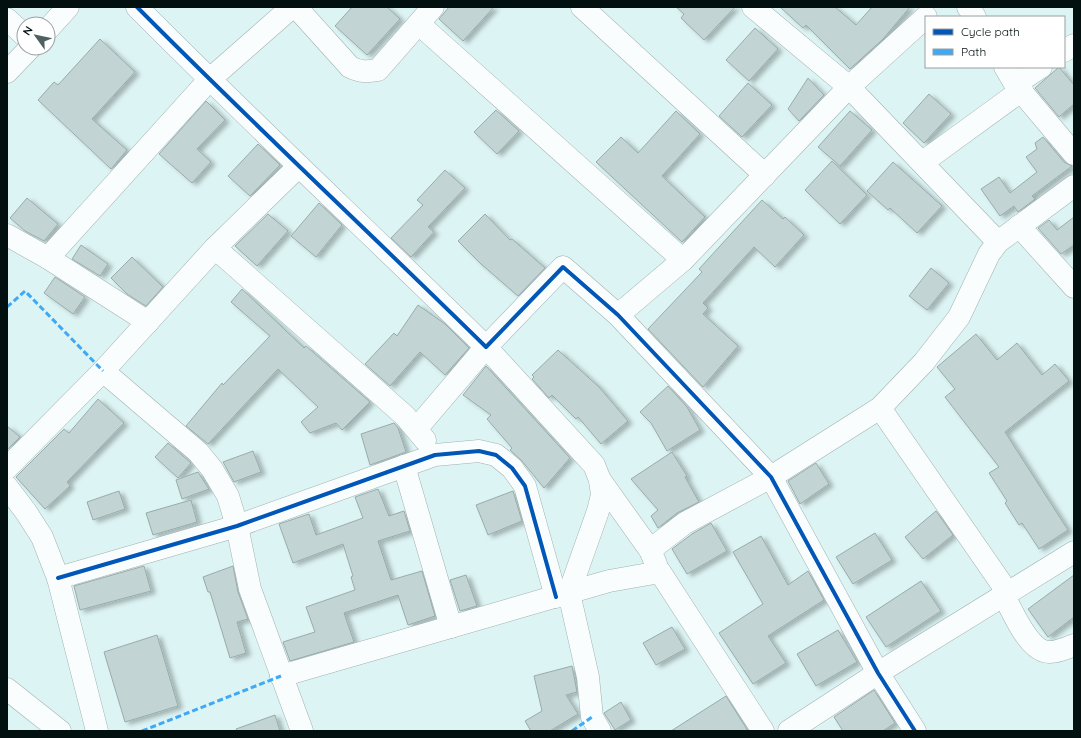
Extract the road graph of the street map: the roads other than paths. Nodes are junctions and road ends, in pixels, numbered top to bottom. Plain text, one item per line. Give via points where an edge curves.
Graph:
1 (68, 7) edge
2 (137, 7) edge
3 (292, 7) edge
4 (296, 7) edge
5 (433, 7) edge
6 (582, 7) edge
7 (753, 7) edge
8 (968, 7) edge
9 (929, 12) edge
10 (973, 16) edge
11 (7, 19) edge
12 (56, 20) edge
13 (419, 24) junction
14 (16, 27) edge
15 (1074, 45) edge
16 (1065, 50) edge
17 (22, 56) edge
18 (1039, 68) edge
19 (7, 72) edge
20 (209, 80) junction
21 (1014, 80) edge
22 (849, 87) junction
23 (1074, 154) edge
24 (923, 162) junction
25 (300, 166) junction
26 (765, 175) junction
27 (1074, 186) edge
28 (1018, 226) junction
29 (7, 235) edge
30 (998, 242) junction
31 (215, 248) junction
32 (48, 258) junction
33 (683, 260) junction
34 (1074, 287) edge
35 (618, 315) junction
36 (148, 322) junction
37 (486, 347) junction
38 (103, 371) junction
39 (880, 408) junction
40 (417, 428) junction
41 (435, 455) junction
42 (404, 466) junction
43 (7, 468) edge
44 (771, 477) junction
45 (600, 480) junction
46 (7, 488) edge
47 (237, 526) junction
48 (650, 550) junction
49 (1074, 552) edge
50 (660, 572) junction
51 (58, 578) junction
52 (1006, 594) junction
53 (562, 595) junction
54 (452, 627) junction
55 (1074, 645) edge
56 (878, 673) junction
57 (281, 676) junction
58 (7, 689) edge
59 (37, 724) edge
60 (60, 731) edge
61 (97, 731) edge
62 (302, 731) edge
63 (600, 731) edge
64 (763, 731) edge
65 (789, 731) edge
66 (915, 731) edge

1 - 12 main road
2 - 20 main road
3 - 20 main road
4 - 13 main road via 350,67 359,71 378,70
5 - 13 main road
6 - 26 main road
7 - 22 main road
8 - 10 main road
9 - 22 main road
11 - 14 main road
13 - 33 main road
15 - 16 main road
17 - 19 main road
18 - 21 main road
20 - 25 main road
20 - 32 main road
21 - 23 main road
21 - 24 main road
22 - 24 main road
22 - 26 main road
24 - 30 main road
25 - 31 main road
25 - 37 main road
26 - 33 main road
27 - 28 main road
28 - 30 main road
28 - 34 main road
29 - 32 main road
30 - 39 main road via 959,317 924,362
31 - 36 main road
31 - 40 main road
32 - 36 main road
33 - 35 main road
35 - 37 main road via 564,267
35 - 44 main road
36 - 38 main road
37 - 40 main road
37 - 45 main road via 594,465
38 - 43 main road
38 - 47 main road via 203,458 228,496
39 - 44 main road
39 - 52 main road
40 - 41 main road
41 - 42 main road
41 - 53 main road via 479,451 496,455 512,468 526,486
42 - 47 main road
42 - 54 main road
44 - 48 main road via 685,523
44 - 56 main road
45 - 48 main road
45 - 53 main road via 602,495 598,511
46 - 51 main road via 42,537
47 - 51 main road
47 - 57 main road via 250,589
48 - 50 main road
49 - 52 main road
50 - 53 main road via 609,581
50 - 64 main road
51 - 61 main road
52 - 55 main road via 1028,640 1037,649 1049,652
52 - 56 main road
53 - 54 main road
53 - 63 main road via 588,677 592,717
54 - 57 main road
56 - 65 main road
56 - 66 main road
57 - 62 main road
58 - 59 main road
59 - 60 main road

